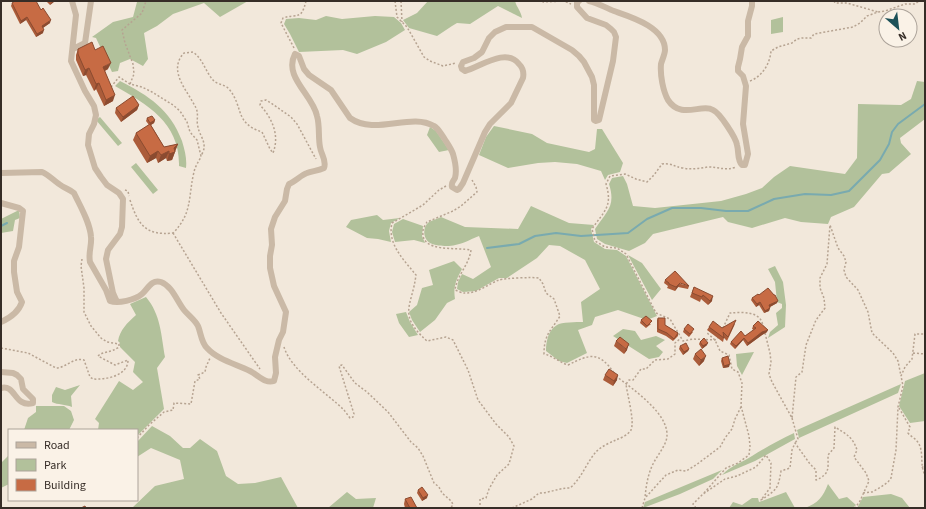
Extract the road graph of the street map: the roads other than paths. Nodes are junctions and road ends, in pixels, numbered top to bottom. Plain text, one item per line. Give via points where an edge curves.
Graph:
1 (72, 1) edge
2 (91, 1) edge
3 (589, 1) edge
4 (752, 1) edge
5 (578, 4) edge
6 (72, 49) junction
7 (1, 174) edge
8 (1, 202) edge
9 (117, 302) junction
10 (1, 322) edge
11 (1, 372) edge
12 (1, 388) edge

1 - 6 street via 76,15
2 - 6 street via 85,43
3 - 4 street via 636,18 658,33 665,50 661,72 668,100 679,109 712,108 716,111 737,142 739,162 745,165 748,154 743,124 746,86 738,67 742,47 748,36
5 - 9 street via 587,18 606,25 616,37 599,120 594,120 592,77 584,62 572,50 532,27 506,27 495,32 482,52 463,62 462,69 465,71 505,57 518,62 524,74 511,103 485,132 459,189 452,187 456,169 453,153 435,127 420,121 385,126 354,121 331,90 309,75 299,56 295,54 292,62 297,81 318,116 319,145 325,161 324,168 307,173 289,184 285,201 271,229 270,268 274,286 286,312 275,357 274,381 266,381 206,348 198,326 162,282 156,281 142,294
6 - 9 street via 71,60 96,114 89,134 88,145 92,157 101,177 107,185 120,193 123,199 122,227 108,250 106,259
7 - 9 street via 42,172 74,193 89,225 90,262 110,301
8 - 10 street via 23,211 19,247 14,261 17,292 22,302 14,314
11 - 12 street via 17,375 33,403 23,403 9,388

